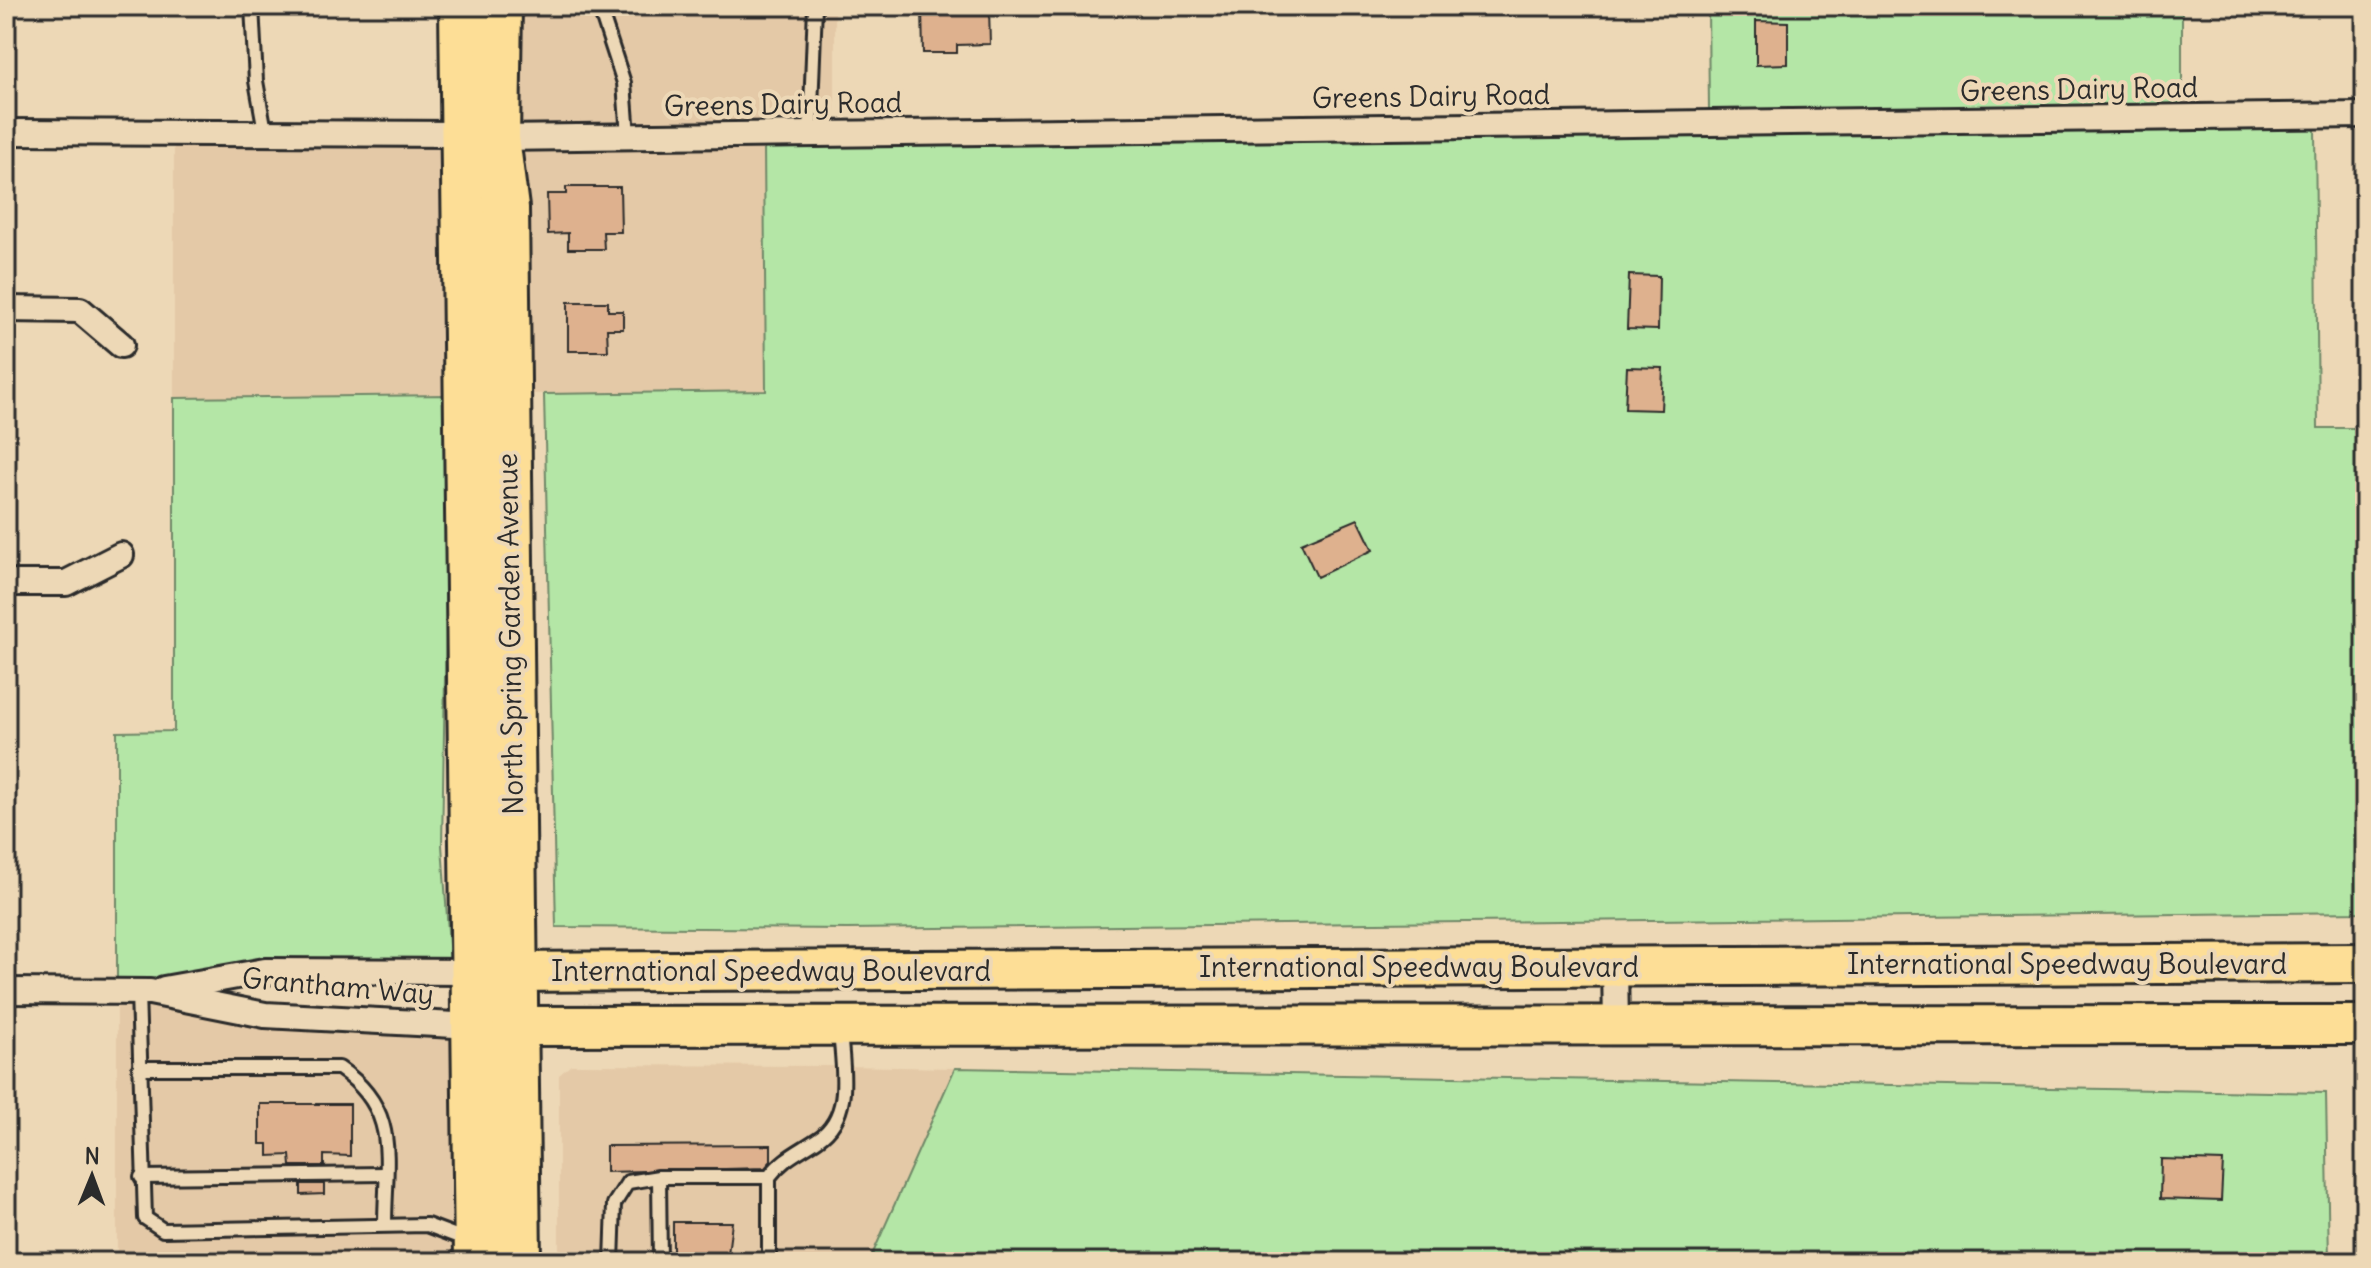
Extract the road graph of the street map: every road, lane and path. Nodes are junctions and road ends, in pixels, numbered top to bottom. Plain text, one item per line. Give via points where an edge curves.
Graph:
1 (252, 6) edge
2 (462, 6) edge
3 (499, 6) edge
4 (599, 6) edge
5 (815, 6) edge
6 (2365, 115) edge
7 (265, 131) junction
8 (6, 132) edge
9 (810, 134) junction
10 (480, 136) junction
11 (628, 136) junction
12 (6, 309) edge
13 (121, 345) dead end
14 (121, 555) dead end
15 (6, 583) edge
16 (2365, 963) edge
17 (1615, 966) junction
18 (1142, 969) junction
19 (493, 972) junction
20 (6, 991) edge
21 (144, 992) junction
22 (1616, 1025) junction
23 (2365, 1025) edge
24 (494, 1026) junction
25 (840, 1026) junction
26 (139, 1068) junction
27 (385, 1174) junction
28 (141, 1177) junction
29 (659, 1177) junction
30 (769, 1177) junction
31 (385, 1225) junction
32 (477, 1254) edge
33 (518, 1262) edge
34 (612, 1262) edge
35 (660, 1262) edge
36 (769, 1262) edge

1 - 7 lane
2 - 10 highway, North Spring Garden Avenue via 462,53
3 - 10 highway, North Spring Garden Avenue
4 - 11 lane via 624,83
5 - 9 lane
6 - 9 street, Greens Dairy Road
7 - 8 street, Greens Dairy Road
7 - 10 street, Greens Dairy Road
9 - 11 street, Greens Dairy Road
10 - 11 street, Greens Dairy Road
10 - 19 highway, North Spring Garden Avenue
10 - 19 highway, North Spring Garden Avenue via 506,208
12 - 13 street via 80,310
14 - 15 street via 66,583
16 - 17 main road, International Speedway Boulevard
17 - 18 main road, International Speedway Boulevard
17 - 22 street
18 - 19 main road, International Speedway Boulevard
18 - 25 main road via 877,992 856,1001
19 - 21 street, Grantham Way via 265,971
19 - 24 highway, North Spring Garden Avenue
20 - 21 street, Grantham Way
21 - 24 street, Grantham Way via 265,1015
21 - 26 lane
22 - 23 main road, International Speedway Boulevard
22 - 25 main road, International Speedway Boulevard
24 - 25 main road, International Speedway Boulevard
24 - 32 highway, North Spring Garden Avenue
24 - 33 highway, North Spring Garden Avenue
25 - 30 lane via 843,1099 835,1125 782,1160
26 - 27 lane via 339,1068 375,1099 384,1125
26 - 28 lane
27 - 28 lane
27 - 31 lane
28 - 31 lane via 145,1218 163,1230
29 - 30 lane
29 - 34 lane via 628,1182 620,1190 614,1204
29 - 35 lane
30 - 36 lane
31 - 32 lane via 427,1225 457,1234

